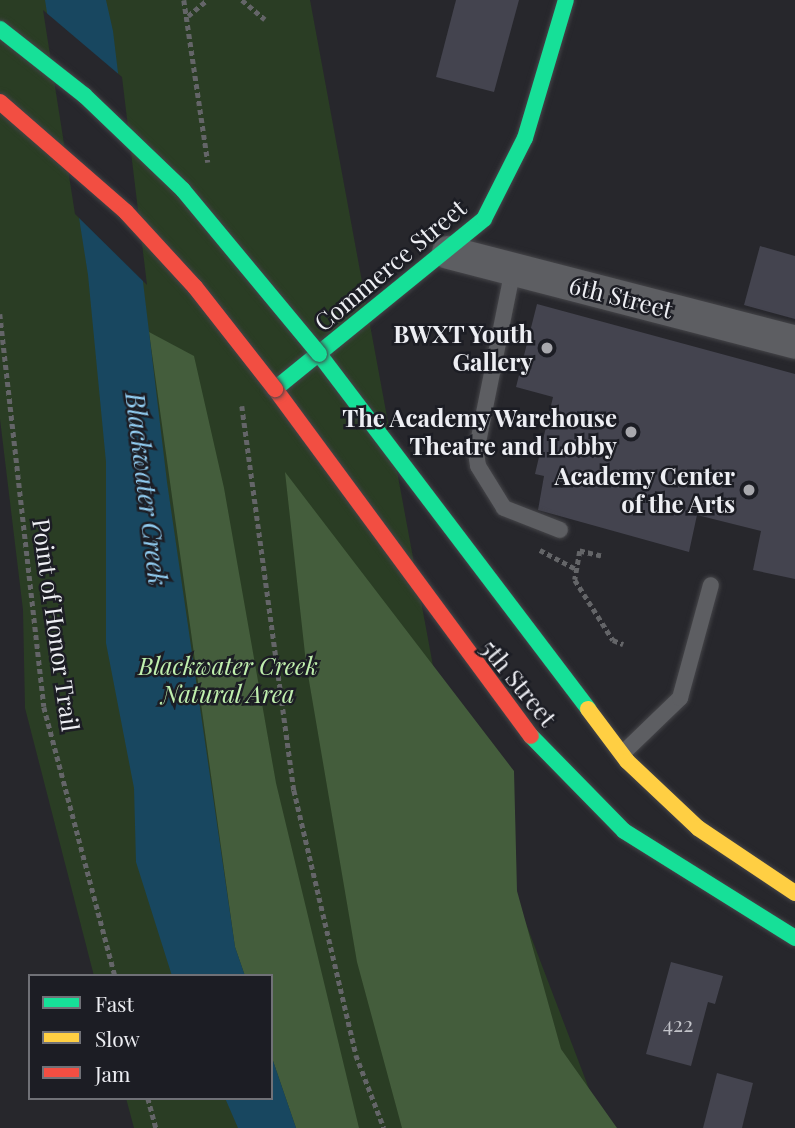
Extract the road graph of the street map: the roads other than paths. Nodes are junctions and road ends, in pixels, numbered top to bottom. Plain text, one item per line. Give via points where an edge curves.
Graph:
1 (566, 0) edge
2 (0, 29) edge
3 (0, 102) edge
4 (448, 252) junction
5 (513, 269) junction
6 (795, 342) edge
7 (319, 354) junction
8 (275, 389) junction
9 (560, 530) dead end
10 (711, 585) dead end
11 (622, 754) junction
12 (795, 893) edge
13 (795, 938) edge

1 - 4 main road, Commerce Street via 551,64 515,166 484,219
2 - 7 main road, 5th Street, bridge via 84,95 174,181
3 - 8 main road, 5th Street, bridge via 126,212 167,255
4 - 5 street, 6th Street
4 - 7 main road, Commerce Street
5 - 6 street, 6th Street
5 - 9 lane via 476,453 478,466 504,508
7 - 8 main road, Commerce Street
7 - 11 main road, 5th Street
8 - 13 main road, 5th Street via 379,537 523,726 584,792 625,831 681,870
10 - 11 lane via 680,698
11 - 12 main road, 5th Street via 698,828

